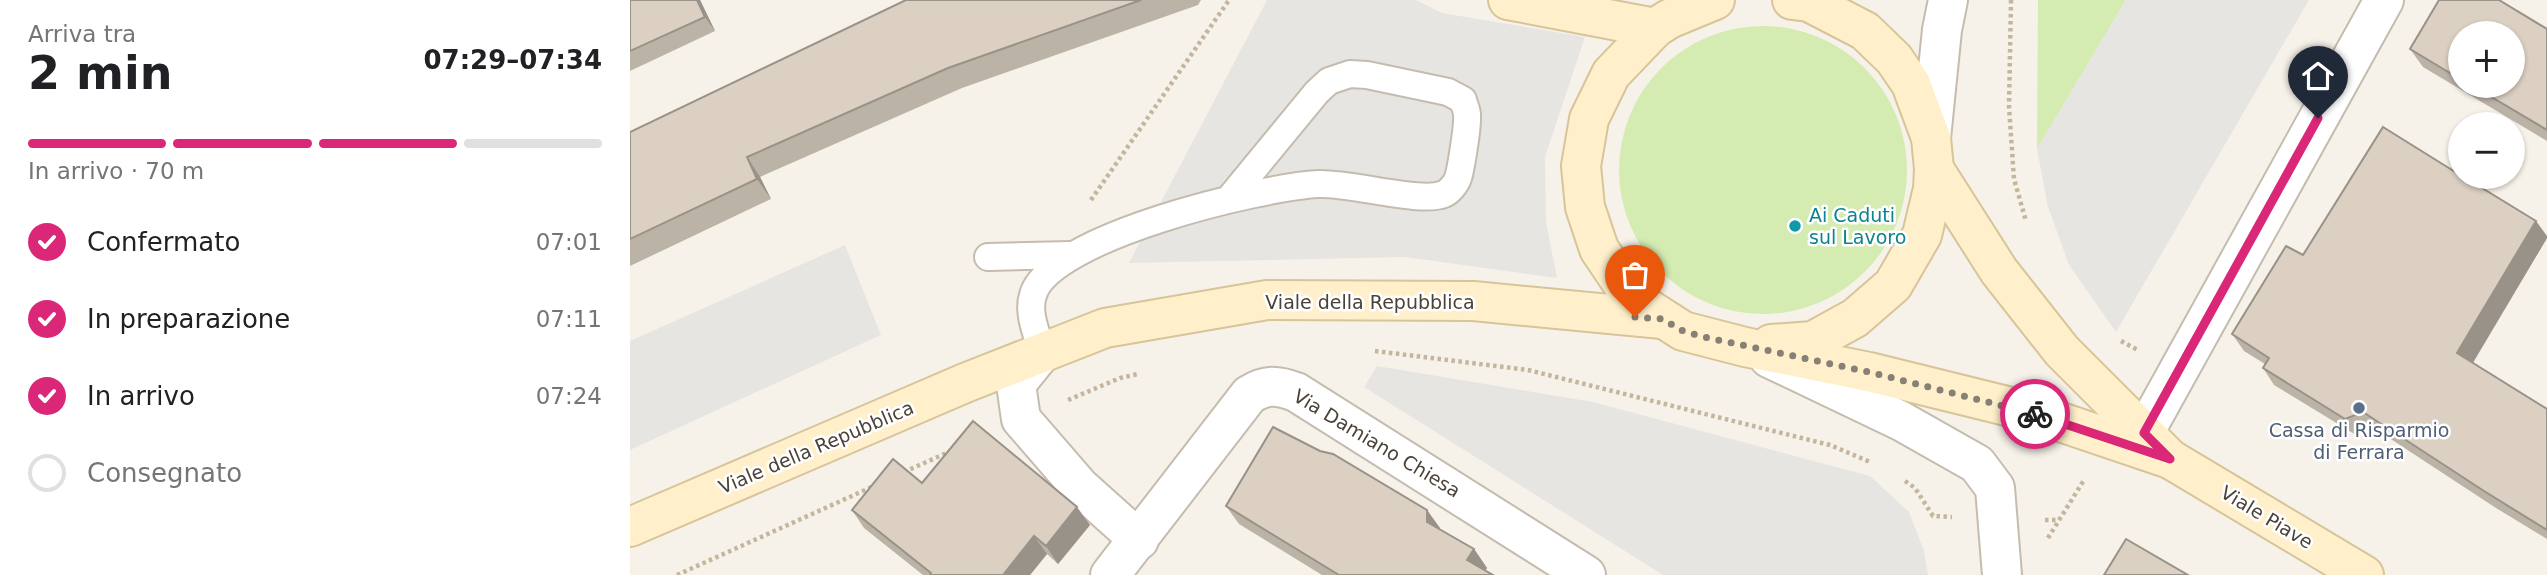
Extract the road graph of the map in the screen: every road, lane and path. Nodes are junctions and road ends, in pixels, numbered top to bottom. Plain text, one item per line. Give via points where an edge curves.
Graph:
1 (1229, 0) edge
2 (1508, 0) edge
3 (1712, 0) edge
4 (1792, 0) edge
5 (1948, 0) edge
6 (2011, 0) edge
7 (2385, 0) edge
8 (1655, 28) junction
9 (1932, 153) junction
10 (1229, 199) junction
11 (1089, 203) dead end
12 (2027, 224) dead end
13 (1071, 255) junction
14 (988, 257) dead end
15 (1662, 319) junction
16 (2111, 335) dead end
17 (1745, 347) junction
18 (1042, 352) junction
19 (2147, 355) dead end
20 (2157, 446) junction
21 (2089, 473) dead end
22 (630, 527) edge
23 (1139, 540) junction
24 (2046, 542) dead end
25 (1110, 575) edge
26 (1586, 575) edge
27 (2002, 575) edge
28 (2364, 575) edge

1 - 11 path
2 - 8 main road
3 - 8 main road
4 - 9 main road via 1809,2 1865,31 1894,59 1911,84
5 - 9 street
6 - 12 path via 2009,107 2014,178
7 - 20 street
8 - 15 main road via 1611,74 1589,119 1581,166 1585,207 1599,249 1626,289
9 - 17 main road via 1933,188 1922,235 1892,285 1854,318 1813,341
9 - 20 main road via 1999,271 2062,351
10 - 10 lane via 1317,184 1430,198 1447,193 1458,180 1467,115 1462,100 1448,92 1367,75 1350,74 1329,81
10 - 13 lane via 1129,230
13 - 14 lane
13 - 18 lane via 1033,293 1031,307
15 - 17 main road via 1683,331
15 - 18 main road, Viale della Repubblica via 1473,301 1267,300 1105,328
16 - 19 path
17 - 20 main road via 1869,372
17 - 27 street via 1901,421 1977,464 1995,488
18 - 22 main road, Viale della Repubblica
18 - 23 street via 1016,384 1021,419 1079,486
20 - 28 main road, Viale Piave
21 - 24 path
23 - 25 street, Via Damiano Chiesa
23 - 26 street, Via Damiano Chiesa via 1249,394 1263,386 1279,386 1297,392

